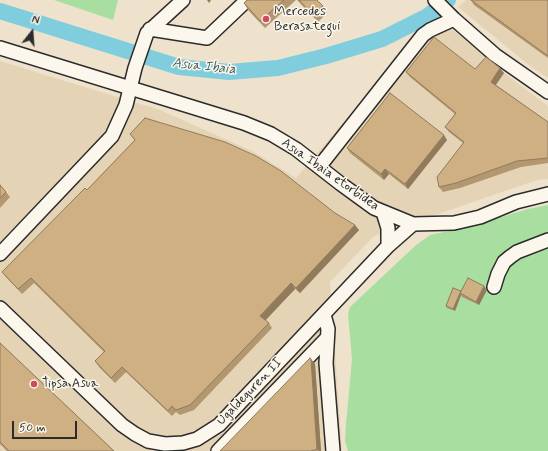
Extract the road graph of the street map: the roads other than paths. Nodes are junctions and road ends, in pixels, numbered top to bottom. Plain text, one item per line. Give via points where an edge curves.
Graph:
1 (183, 0) edge
2 (247, 0) edge
3 (435, 0) edge
4 (450, 16) junction
5 (147, 34) junction
6 (0, 48) edge
7 (129, 88) junction
8 (548, 92) edge
9 (319, 167) junction
10 (548, 194) edge
11 (383, 212) junction
12 (413, 224) junction
13 (548, 240) edge
14 (388, 246) junction
15 (0, 254) edge
16 (494, 287) dead end
17 (0, 308) edge
18 (324, 315) junction
19 (327, 338) junction
20 (210, 432) junction
21 (215, 451) edge
22 (218, 451) edge
23 (333, 451) edge

1 - 5 street
2 - 5 street via 207,38
3 - 4 street
4 - 8 street via 495,55
4 - 9 street via 423,35
5 - 7 street
6 - 7 street, Asua Ibaia etorbidea
7 - 9 street, Asua Ibaia etorbidea via 244,122 296,149
7 - 15 street via 126,105 112,136
9 - 11 street, Asua Ibaia etorbidea
10 - 12 street, Asua Ibaia etorbidea via 454,223
11 - 12 street, Asua Ibaia etorbidea
11 - 14 street via 388,228
12 - 14 street, Ugaldeguren II
13 - 16 street via 517,252 504,262
14 - 18 street, Ugaldeguren II
17 - 20 street, Ugaldeguren II via 122,425 135,434 148,441 173,444 197,439
18 - 19 street via 328,329
18 - 20 street, Ugaldeguren II
19 - 22 street
19 - 23 street via 326,363
20 - 21 street

